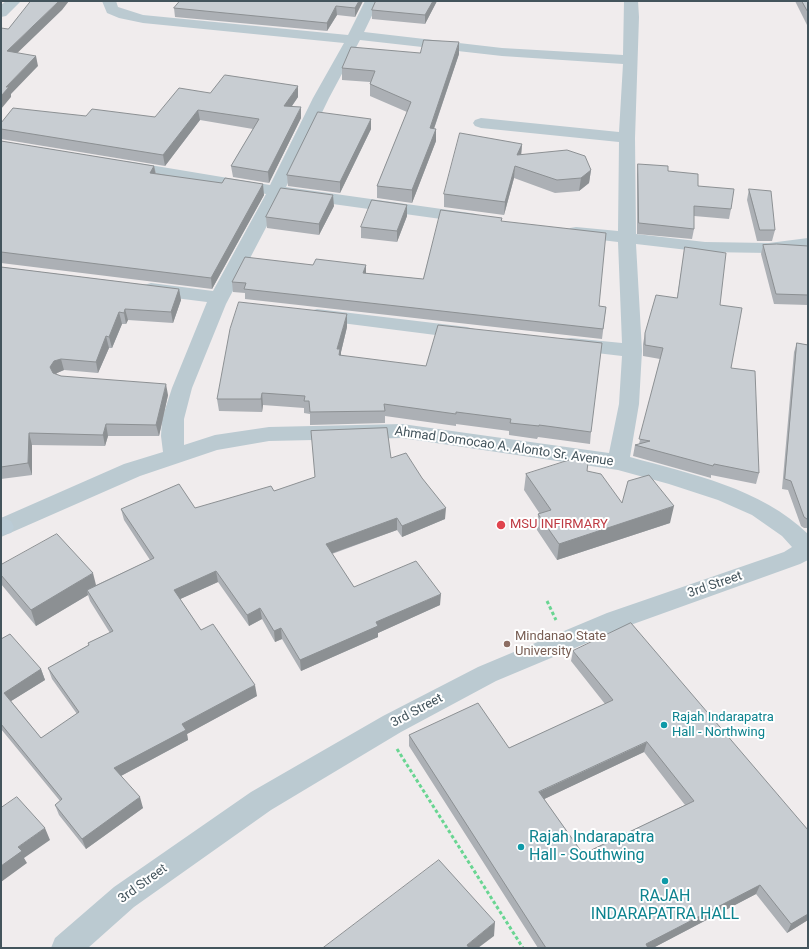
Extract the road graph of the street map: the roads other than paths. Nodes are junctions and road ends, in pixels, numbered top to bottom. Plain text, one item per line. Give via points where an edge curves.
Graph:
1 (14, 1) edge
2 (109, 1) edge
3 (372, 1) edge
4 (631, 1) edge
5 (1, 13) edge
6 (354, 38) junction
7 (630, 60) junction
8 (481, 123) dead end
9 (627, 138) junction
10 (111, 163) edge
11 (276, 191) junction
12 (482, 220) edge
13 (558, 230) edge
14 (627, 239) junction
15 (808, 243) edge
16 (133, 287) edge
17 (222, 303) junction
18 (302, 314) edge
19 (483, 334) edge
20 (554, 342) edge
21 (632, 351) junction
22 (174, 456) junction
23 (618, 462) junction
24 (2, 527) edge
25 (808, 548) edge
26 (66, 948) edge

1 - 5 street
2 - 6 street via 112,10 144,19
3 - 6 street
4 - 7 street
6 - 7 street via 502,52
6 - 11 street via 321,98
7 - 9 street
8 - 9 street
9 - 14 street
10 - 11 street
11 - 12 street
11 - 17 street
13 - 14 street
14 - 15 street via 705,247 769,248
14 - 21 street
16 - 17 street
17 - 22 street via 174,387
18 - 19 street
20 - 21 street
21 - 23 street via 629,404
22 - 23 street, Ahmad Domocao A. Alonto Sr. Avenue via 215,443 270,434 402,431
22 - 24 street, Ahmad Domocao A. Alonto Sr. Avenue via 132,470
23 - 25 street, Ahmad Domocao A. Alonto Sr. Avenue via 733,497 790,530
25 - 26 street, 3rd Street via 792,558 616,620 487,674 384,729 261,801 124,897

